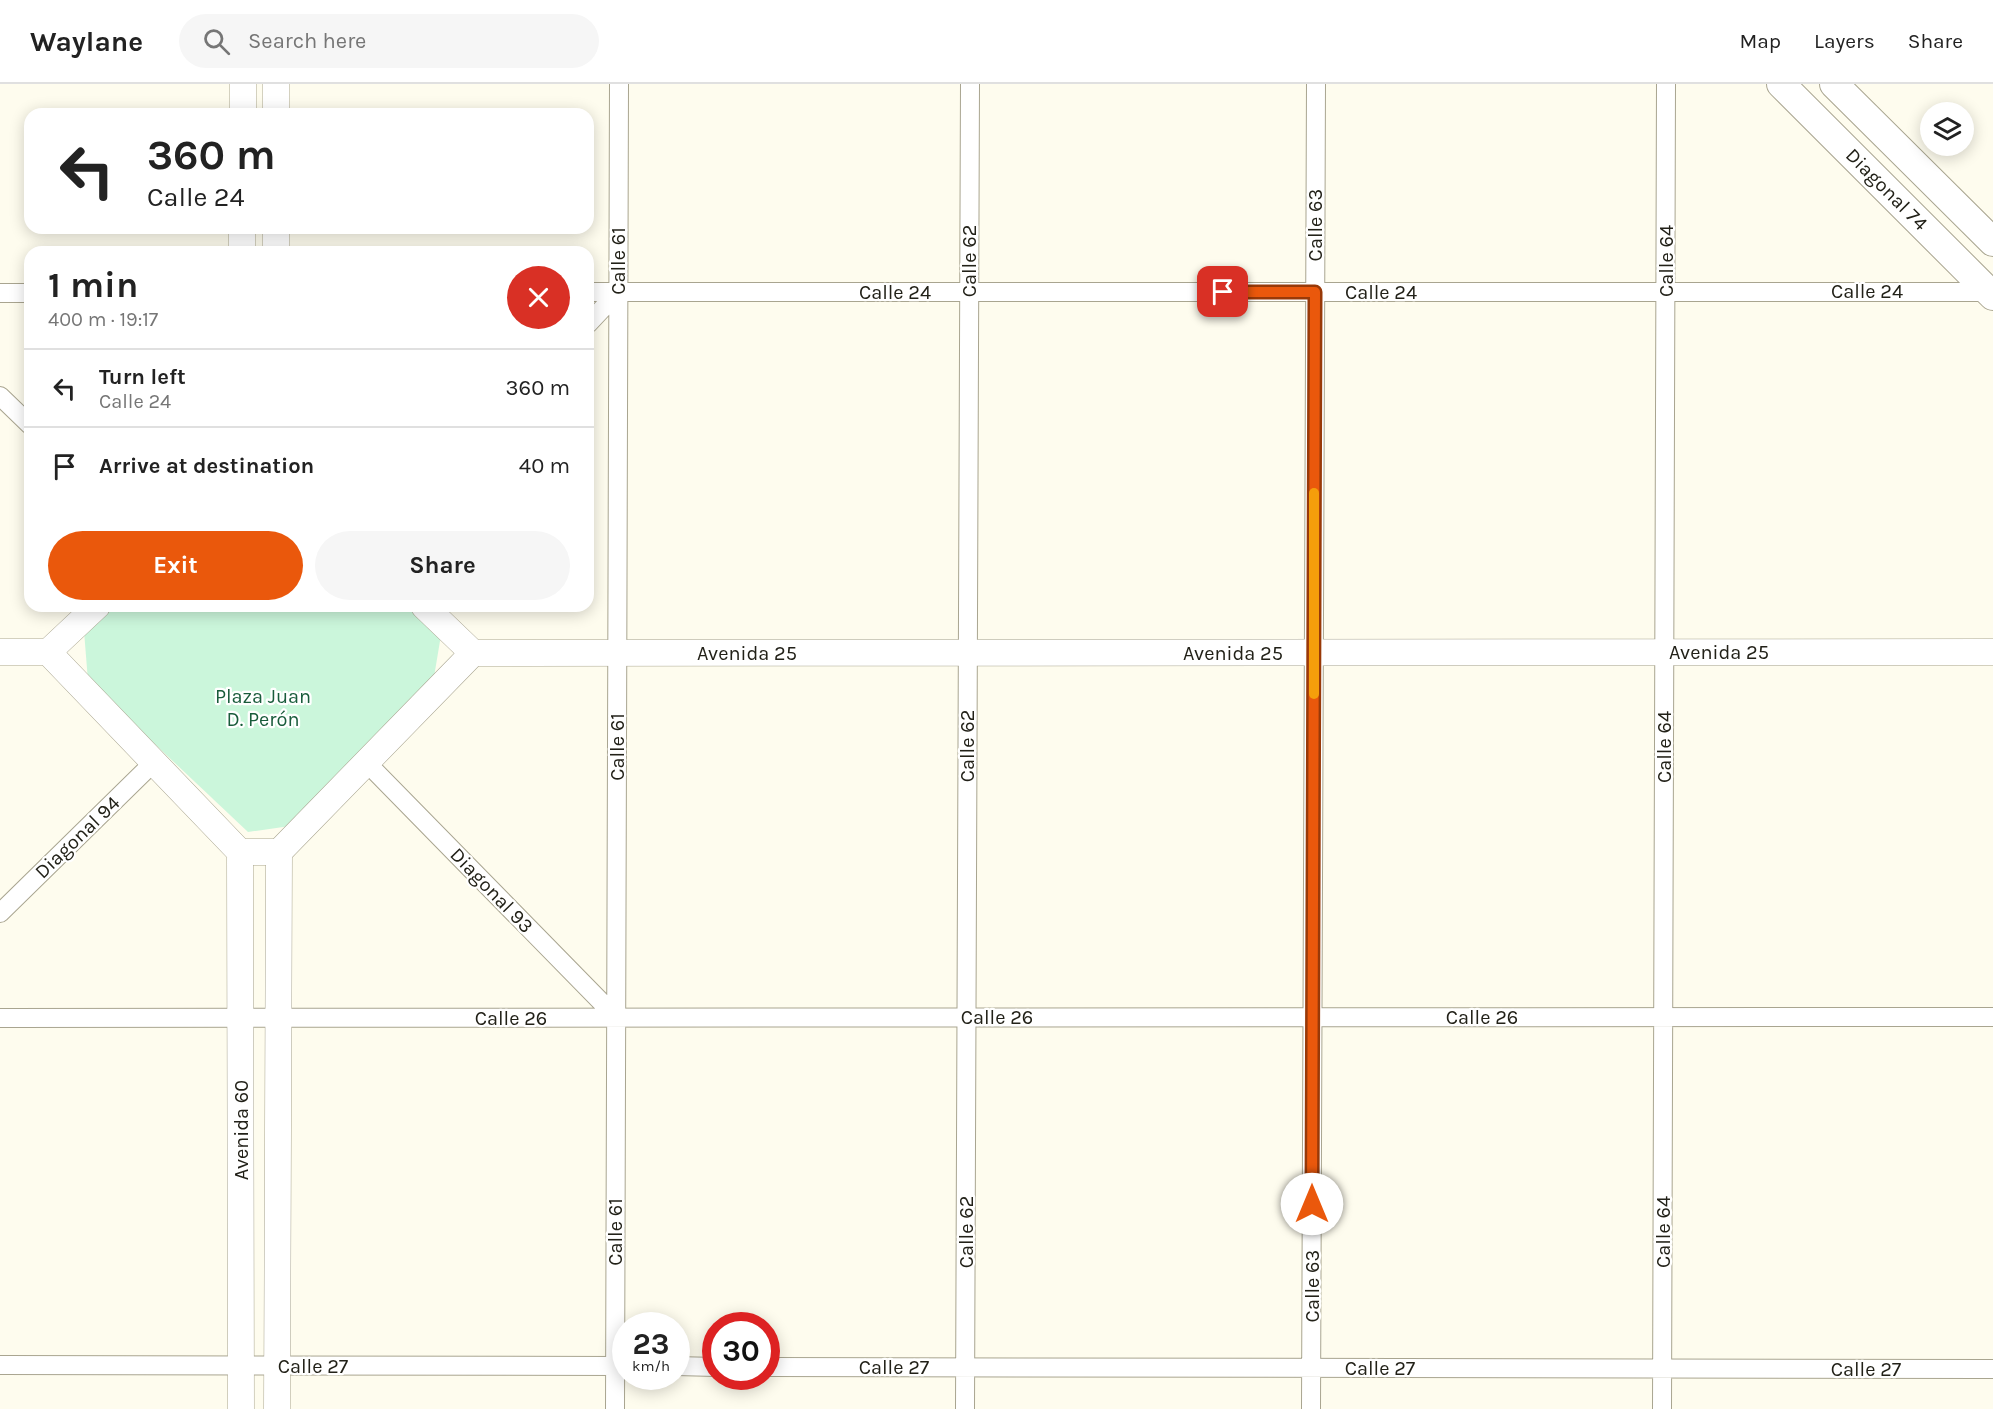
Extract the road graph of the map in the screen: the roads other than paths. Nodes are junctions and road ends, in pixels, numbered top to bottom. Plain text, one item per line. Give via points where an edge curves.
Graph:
1 (243, 84) edge
2 (276, 84) edge
3 (619, 84) edge
4 (970, 84) edge
5 (1316, 84) edge
6 (1666, 84) edge
7 (1781, 84) edge
8 (1834, 84) edge
9 (243, 108) edge
10 (276, 108) edge
11 (1993, 243) edge
12 (1666, 291) junction
13 (594, 292) edge
14 (618, 292) junction
15 (969, 292) junction
16 (1315, 292) junction
17 (0, 293) edge
18 (24, 293) edge
19 (1992, 293) edge
20 (594, 318) edge
21 (0, 396) edge
22 (24, 419) edge
23 (91, 612) edge
24 (430, 612) edge
25 (0, 652) edge
26 (48, 652) junction
27 (1665, 652) junction
28 (1993, 652) edge
29 (473, 653) junction
30 (617, 653) junction
31 (968, 653) junction
32 (1314, 653) junction
33 (154, 762) junction
34 (367, 763) junction
35 (240, 852) junction
36 (279, 852) junction
37 (0, 913) edge
38 (1663, 1016) junction
39 (616, 1017) junction
40 (966, 1017) junction
41 (1313, 1017) junction
42 (1993, 1017) edge
43 (0, 1018) edge
44 (241, 1018) junction
45 (279, 1018) junction
46 (619, 1312) edge
47 (0, 1365) edge
48 (241, 1366) junction
49 (278, 1366) junction
50 (612, 1366) edge
51 (780, 1367) edge
52 (965, 1367) junction
53 (1312, 1368) junction
54 (1662, 1369) junction
55 (1993, 1369) edge
56 (617, 1390) edge
57 (241, 1409) edge
58 (277, 1409) edge
59 (615, 1409) edge
60 (965, 1409) edge
61 (1311, 1409) edge
62 (1662, 1409) edge

1 - 9 main road
2 - 10 main road
3 - 14 street, Calle 61
4 - 15 street, Calle 62
5 - 16 street, Calle 63
6 - 12 street, Calle 64
7 - 19 main road, Diagonal 74
8 - 11 main road, Diagonal 74
12 - 16 street, Calle 24
12 - 19 street, Calle 24
12 - 27 street, Calle 64
13 - 14 street, Calle 24
14 - 15 street, Calle 24
14 - 20 street
14 - 30 street, Calle 61
15 - 16 street, Calle 24
15 - 31 street, Calle 62
16 - 32 street, Calle 63
17 - 18 street
21 - 22 street
23 - 26 main road
24 - 29 main road
25 - 26 main road
26 - 33 main road
27 - 28 main road, Avenida 25
27 - 32 main road, Avenida 25
27 - 38 street, Calle 64
29 - 30 main road, Avenida 25
29 - 34 main road
30 - 31 main road, Avenida 25
30 - 39 street, Calle 61
31 - 32 main road, Avenida 25
31 - 40 street, Calle 62
32 - 41 street, Calle 63
33 - 35 main road
33 - 37 street, Diagonal 94
34 - 36 main road
34 - 39 street, Diagonal 93
35 - 36 main road
35 - 44 main road, Avenida 60
36 - 45 main road, Avenida 60
38 - 41 street, Calle 26
38 - 42 street, Calle 26
38 - 54 street, Calle 64
39 - 40 street, Calle 26
39 - 45 street, Calle 26
39 - 46 street, Calle 61
40 - 41 street, Calle 26
40 - 52 street, Calle 62
41 - 53 street, Calle 63
43 - 44 street, Calle 26
44 - 45 street, Calle 26
44 - 48 main road, Avenida 60
45 - 49 main road, Avenida 60
47 - 48 street, Calle 27
48 - 49 street, Calle 27
48 - 57 main road, Avenida 60
49 - 50 street, Calle 27
49 - 58 main road, Avenida 60
51 - 52 street, Calle 27
52 - 53 street, Calle 27
52 - 60 street, Calle 62
53 - 54 street, Calle 27
53 - 61 street, Calle 63
54 - 55 street, Calle 27
54 - 62 street, Calle 64
56 - 59 street, Calle 61

